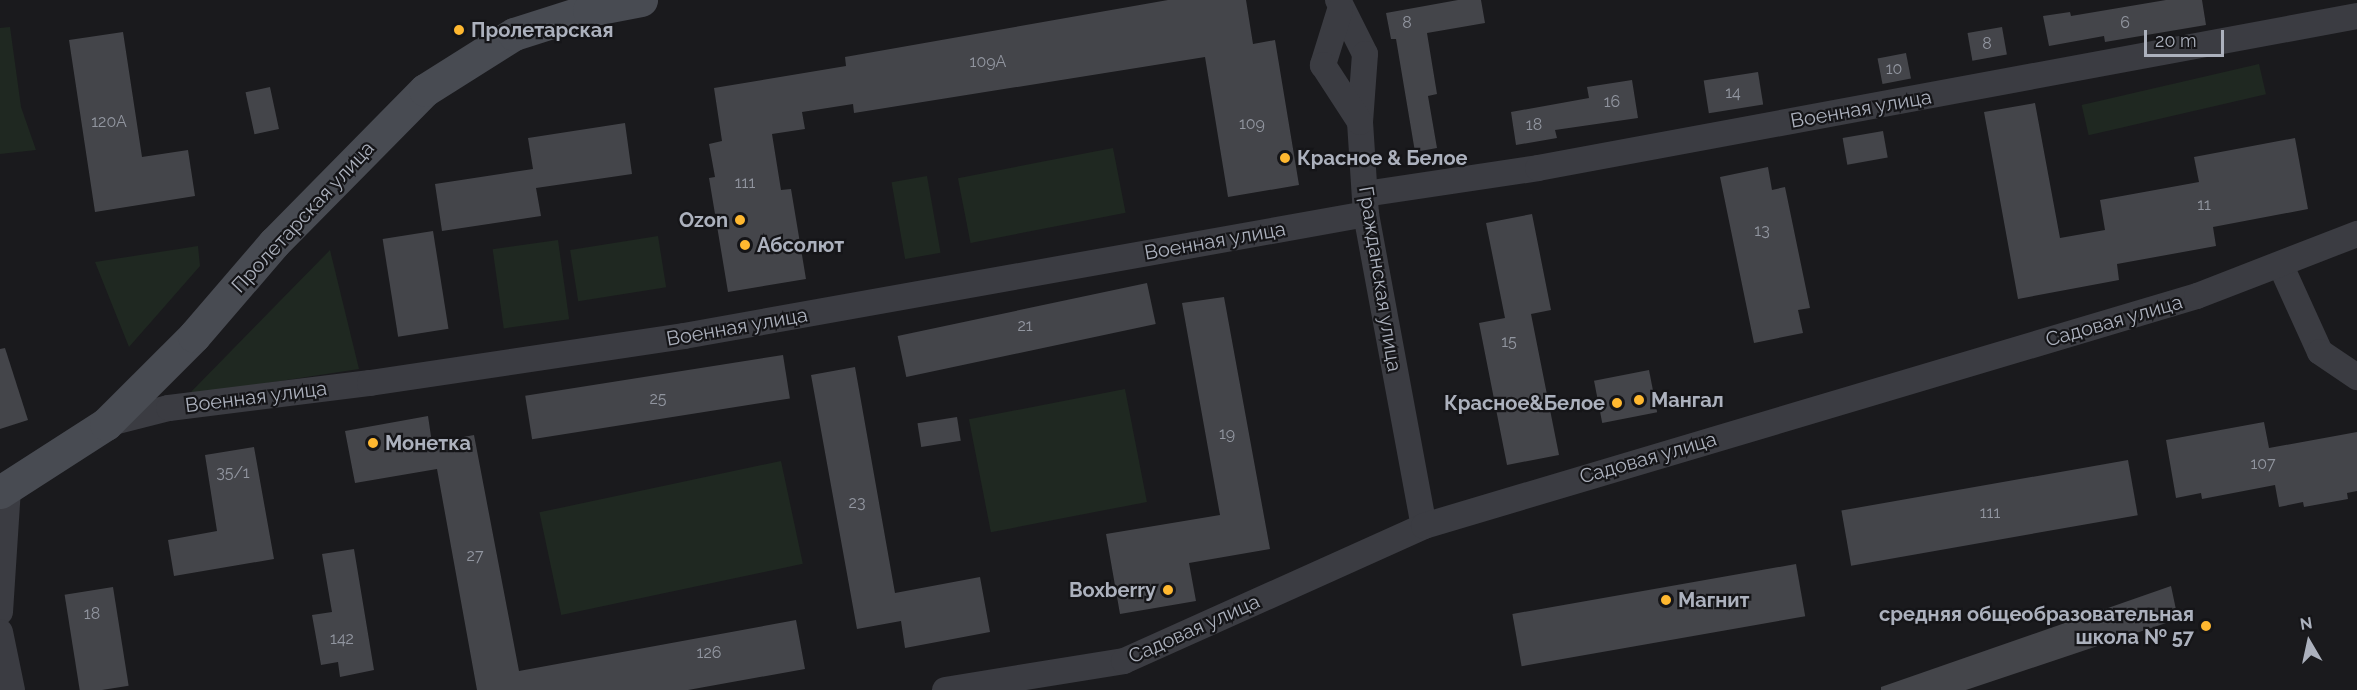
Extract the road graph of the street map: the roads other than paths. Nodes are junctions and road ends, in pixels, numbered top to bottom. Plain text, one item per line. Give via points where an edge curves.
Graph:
1 (640, 0) edge
2 (1339, 5) edge
3 (2357, 16) edge
4 (1360, 122) junction
5 (1365, 204) junction
6 (2357, 234) edge
7 (2281, 266) junction
8 (2357, 377) edge
9 (106, 424) junction
10 (4, 491) edge
11 (1424, 526) junction
12 (0, 612) edge
13 (0, 632) edge
14 (12, 690) edge
15 (945, 690) edge

1 - 9 street, Пролетарская улица via 589,10 514,34 425,90 274,243 194,336
2 - 4 street, Гражданская улица via 1365,54
2 - 4 street via 1323,65
3 - 5 street, Военная улица
4 - 5 street, Гражданская улица
5 - 9 street, Военная улица via 684,336 381,382 169,408
5 - 11 street, Гражданская улица
6 - 7 street, Садовая улица
7 - 8 street via 2320,352
7 - 11 street, Садовая улица via 2197,296
9 - 10 street, Пролетарская улица
10 - 12 street
11 - 15 street, Садовая улица via 1124,661
13 - 14 street

